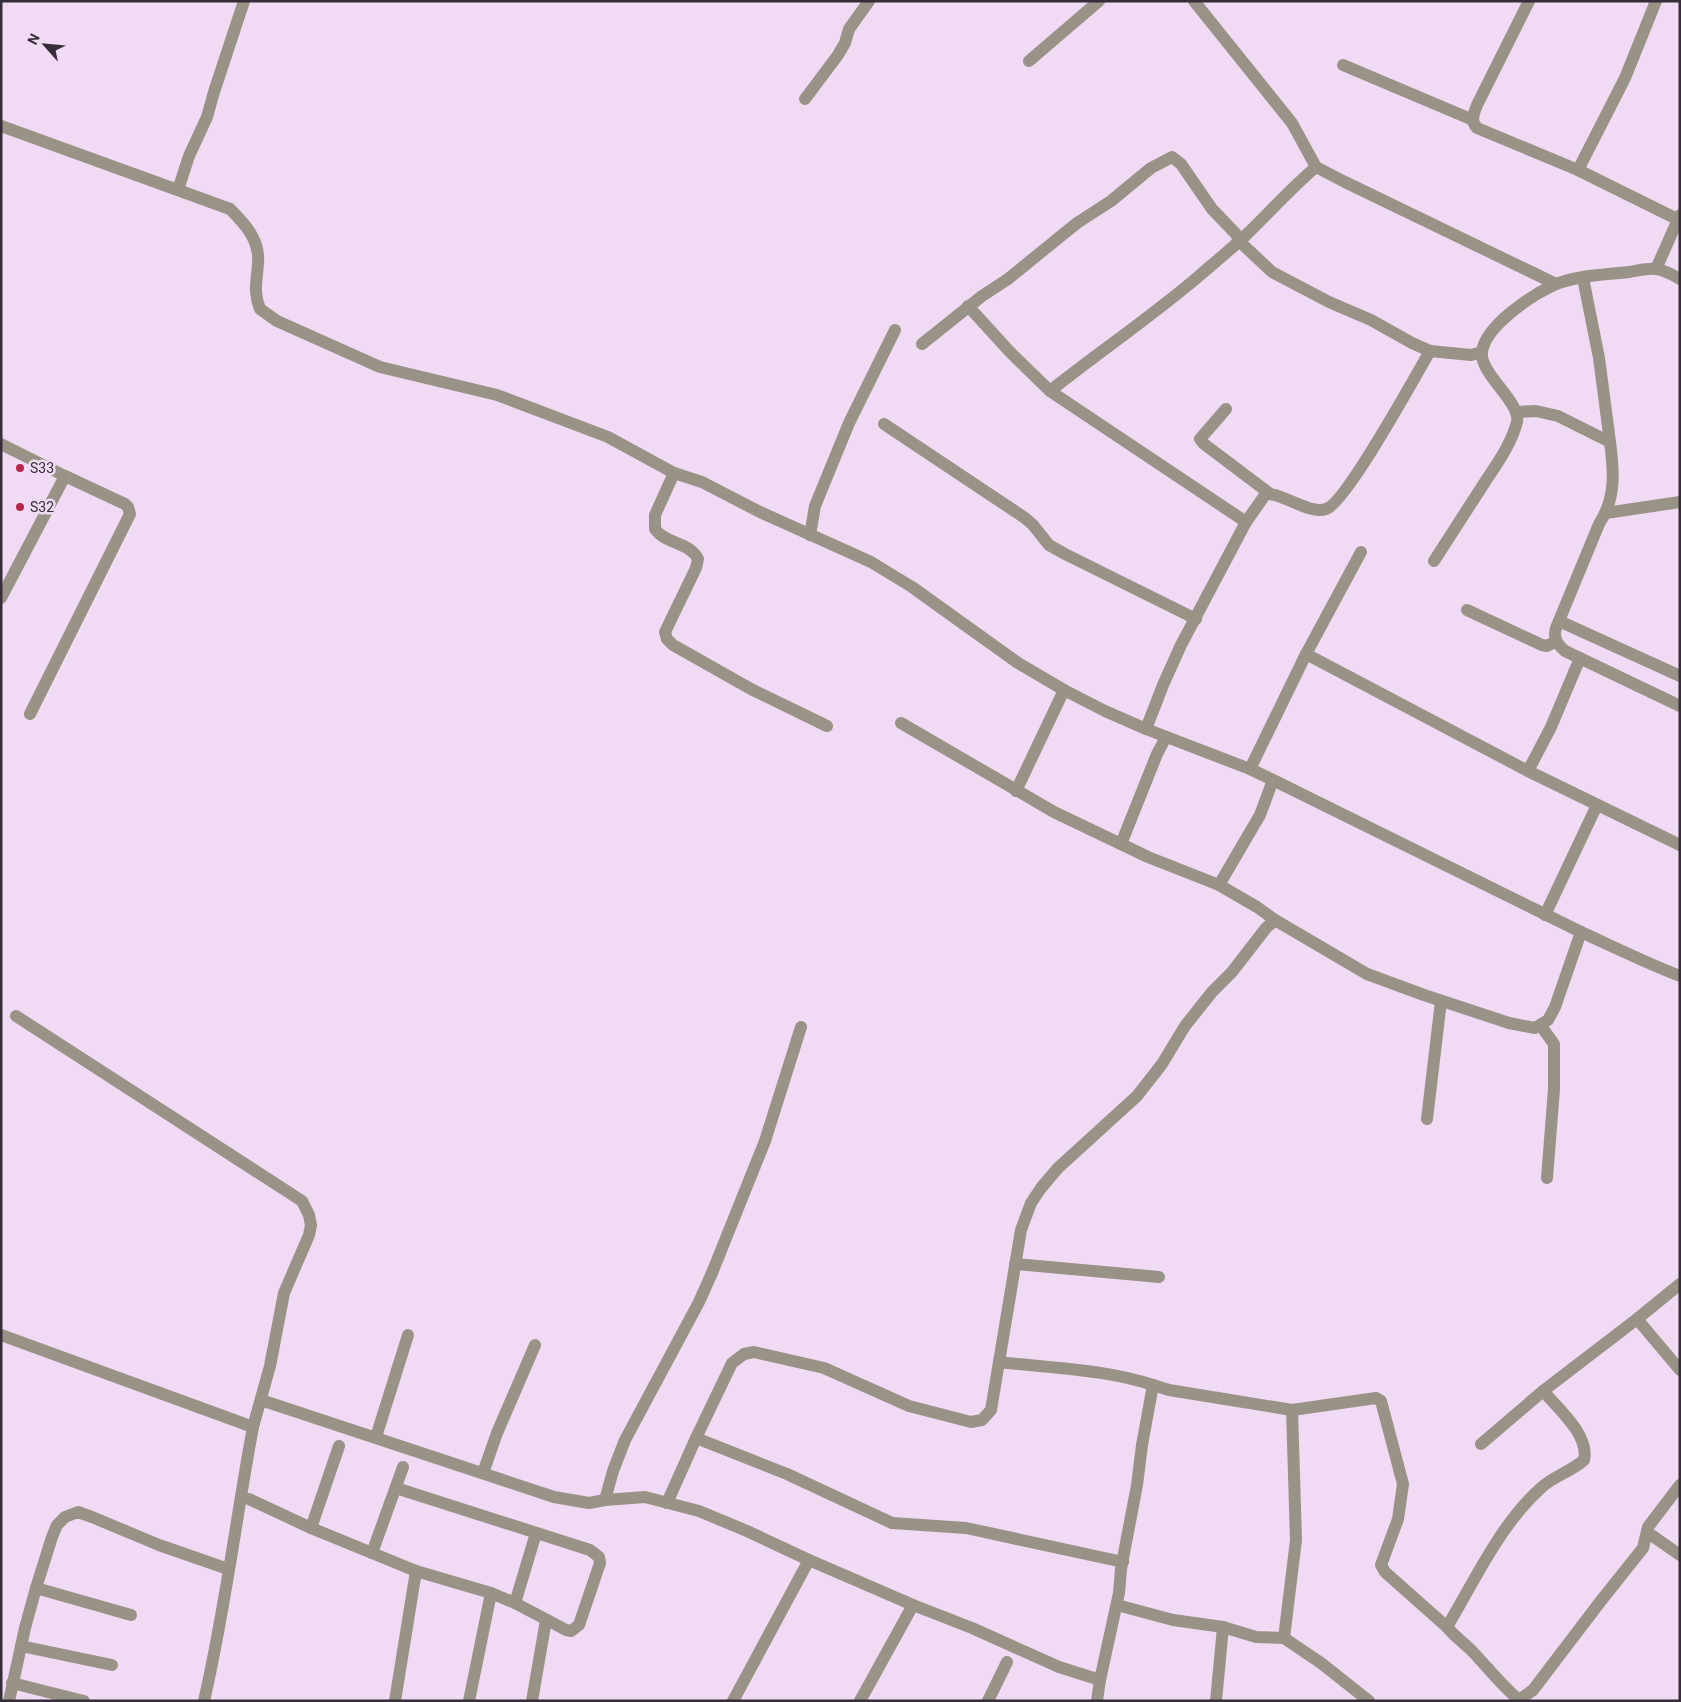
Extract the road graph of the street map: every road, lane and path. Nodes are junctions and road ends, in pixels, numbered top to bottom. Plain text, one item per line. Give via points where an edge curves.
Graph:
1 (244, 1) edge
2 (869, 1) edge
3 (1099, 1) edge
4 (1194, 1) edge
5 (1529, 1) edge
6 (1656, 1) edge
7 (1030, 61) dead end
8 (1344, 65) dead end
9 (805, 99) dead end
10 (1473, 120) junction
11 (1, 126) edge
12 (1316, 166) junction
13 (1578, 170) junction
14 (178, 190) junction
15 (1679, 217) edge
16 (1239, 241) junction
17 (1656, 269) junction
18 (1583, 278) junction
19 (1680, 279) edge
20 (1556, 284) junction
21 (968, 306) junction
22 (895, 330) dead end
23 (922, 344) dead end
24 (1430, 351) junction
25 (1482, 352) junction
26 (1050, 391) junction
27 (1226, 409) dead end
28 (1517, 412) junction
29 (884, 424) dead end
30 (1610, 442) junction
31 (1, 444) edge
32 (674, 473) junction
33 (65, 476) junction
34 (1268, 494) junction
35 (1680, 502) edge
36 (1606, 512) junction
37 (1246, 522) junction
38 (810, 535) junction
39 (1361, 552) dead end
40 (1434, 561) dead end
41 (1, 598) edge
42 (1467, 610) dead end
43 (1196, 619) junction
44 (1559, 621) junction
45 (1556, 641) junction
46 (1306, 654) junction
47 (1580, 658) junction
48 (1680, 676) edge
49 (1064, 690) junction
50 (1680, 706) edge
51 (30, 714) dead end
52 (901, 723) dead end
53 (827, 726) dead end
54 (1146, 730) junction
55 (1166, 736) junction
56 (1250, 769) junction
57 (1528, 771) junction
58 (1274, 780) junction
59 (1016, 791) junction
60 (1597, 806) junction
61 (1121, 844) junction
62 (1680, 845) edge
63 (1219, 885) junction
64 (1545, 915) junction
65 (1275, 920) junction
66 (1581, 932) junction
67 (1680, 976) edge
68 (1441, 1001) junction
69 (16, 1016) dead end
70 (1541, 1026) junction
71 (801, 1027) dead end
72 (1427, 1119) dead end
73 (1547, 1178) dead end
74 (1015, 1264) junction
75 (1158, 1276) dead end
76 (1680, 1284) edge
77 (1637, 1319) junction
78 (1, 1335) edge
79 (408, 1335) dead end
80 (535, 1345) dead end
81 (999, 1362) junction
82 (1680, 1370) edge
83 (1153, 1386) junction
84 (1543, 1391) junction
85 (261, 1400) junction
86 (1292, 1410) junction
87 (253, 1427) junction
88 (376, 1438) junction
89 (696, 1438) junction
90 (1481, 1444) dead end
91 (339, 1446) dead end
92 (403, 1467) dead end
93 (483, 1473) junction
94 (1680, 1485) edge
95 (396, 1488) junction
96 (249, 1499) dead end
97 (605, 1500) junction
98 (667, 1503) junction
99 (311, 1528) junction
100 (1646, 1532) junction
101 (536, 1533) junction
102 (372, 1553) junction
103 (1680, 1555) edge
104 (809, 1560) junction
105 (1123, 1562) junction
106 (228, 1569) junction
107 (416, 1571) junction
108 (36, 1588) junction
109 (491, 1593) junction
110 (515, 1603) junction
111 (913, 1605) junction
112 (1117, 1605) junction
113 (131, 1615) dead end
114 (546, 1620) junction
115 (1222, 1627) junction
116 (1447, 1627) junction
117 (1284, 1638) junction
118 (21, 1646) junction
119 (1007, 1662) dead end
120 (112, 1665) dead end
121 (1100, 1680) junction
122 (12, 1683) junction
123 (1519, 1700) edge
124 (9, 1701) edge
125 (84, 1701) edge
126 (204, 1701) edge
127 (395, 1701) edge
128 (469, 1701) edge
129 (532, 1701) edge
130 (733, 1701) edge
131 (860, 1701) edge
132 (988, 1701) edge
133 (1097, 1701) edge
134 (1216, 1701) edge
135 (1369, 1701) edge

1 - 14 street via 207,117
2 - 9 street via 852,23 838,55
3 - 7 street
4 - 12 street via 1297,129
5 - 10 street via 1477,105
6 - 13 street via 1625,78
8 - 10 street
10 - 13 street via 1477,128
11 - 14 street
12 - 16 street
12 - 20 street
13 - 15 street
14 - 32 street via 230,210 253,235 258,260 255,292 260,309 268,316 380,368 497,395 568,421 608,437
15 - 17 street
16 - 21 street via 1181,164 1172,157 1151,168 1008,279
16 - 24 street via 1272,272
16 - 26 street via 1160,308
17 - 18 street
17 - 19 street
18 - 20 street
18 - 30 street via 1599,358
20 - 25 street via 1512,310 1487,338
21 - 23 street
21 - 26 street
22 - 38 street via 815,506
24 - 25 street via 1471,355
24 - 34 street via 1385,429 1330,508 1318,510
25 - 28 street via 1482,359 1491,375
26 - 37 street
27 - 34 street via 1200,439
28 - 30 street via 1536,411 1558,416
28 - 40 street via 1510,441
29 - 43 street via 1025,518 1049,544 1064,554
30 - 36 street via 1614,480
31 - 33 street
32 - 38 street via 702,482
32 - 53 street via 655,515 655,530 692,551 698,559 664,632 667,639 752,689
33 - 41 street
33 - 51 street via 126,504 130,514
34 - 37 street
35 - 36 street
36 - 44 street
37 - 43 street
38 - 49 street via 871,562 912,587 1018,663
39 - 46 street
42 - 45 street via 1542,645
43 - 54 street via 1181,644
44 - 45 street
44 - 48 street
45 - 47 street via 1565,651
46 - 56 street
46 - 57 street
47 - 50 street
47 - 57 street via 1551,727
49 - 54 street
49 - 59 street
52 - 59 street
54 - 55 street
55 - 56 street
55 - 61 street
56 - 58 street
57 - 60 street
58 - 63 street via 1260,815
58 - 64 street
59 - 61 street
60 - 62 street
60 - 64 street
61 - 63 street
63 - 65 street
64 - 66 street
65 - 68 street via 1367,974
65 - 74 street via 1185,1026 1162,1064 1137,1096 1058,1168 1041,1188 1021,1230
66 - 67 street
66 - 70 street via 1555,1007
68 - 70 street via 1529,1028
68 - 72 street
69 - 85 street via 302,1201 311,1225 282,1300
70 - 73 street via 1554,1044
71 - 97 street via 766,1140 712,1273 625,1440
74 - 75 street
74 - 81 street
76 - 77 street
77 - 82 street
77 - 84 street
78 - 87 street
79 - 88 street
80 - 93 street
81 - 83 street via 1110,1374
81 - 89 street via 991,1410 982,1420 971,1422 909,1406 824,1368 754,1352 744,1354 732,1363
83 - 86 street
83 - 105 street
84 - 90 street
84 - 116 street via 1578,1431 1584,1460 1542,1486 1518,1511
85 - 87 street
85 - 88 street
86 - 116 street via 1376,1398 1381,1401 1403,1484 1398,1519 1381,1565 1397,1584
86 - 117 street via 1296,1540
87 - 106 street
88 - 93 street
89 - 98 street
89 - 105 street via 787,1474 892,1523 966,1528
91 - 99 street
92 - 95 street
93 - 97 street via 572,1501
94 - 100 street
95 - 101 street
95 - 102 street
96 - 99 street
97 - 98 street via 645,1497
98 - 104 street via 699,1511
99 - 102 street
100 - 103 street
100 - 123 street via 1643,1548 1636,1558 1532,1690
101 - 110 street
101 - 114 street via 590,1550 600,1557 575,1629 566,1630
102 - 107 street
104 - 111 street
104 - 130 street
105 - 112 street
106 - 108 street via 159,1546 78,1512 65,1517 57,1526
106 - 126 street
107 - 109 street
107 - 127 street
108 - 113 street
108 - 118 street
109 - 110 street
109 - 128 street
110 - 114 street
111 - 121 street via 1059,1667
111 - 131 street
112 - 115 street via 1173,1620
112 - 121 street
114 - 129 street
115 - 117 street via 1256,1637
115 - 134 street
116 - 123 street
117 - 135 street
118 - 120 street
118 - 122 street
119 - 132 street
121 - 133 street
122 - 124 street
122 - 125 street

